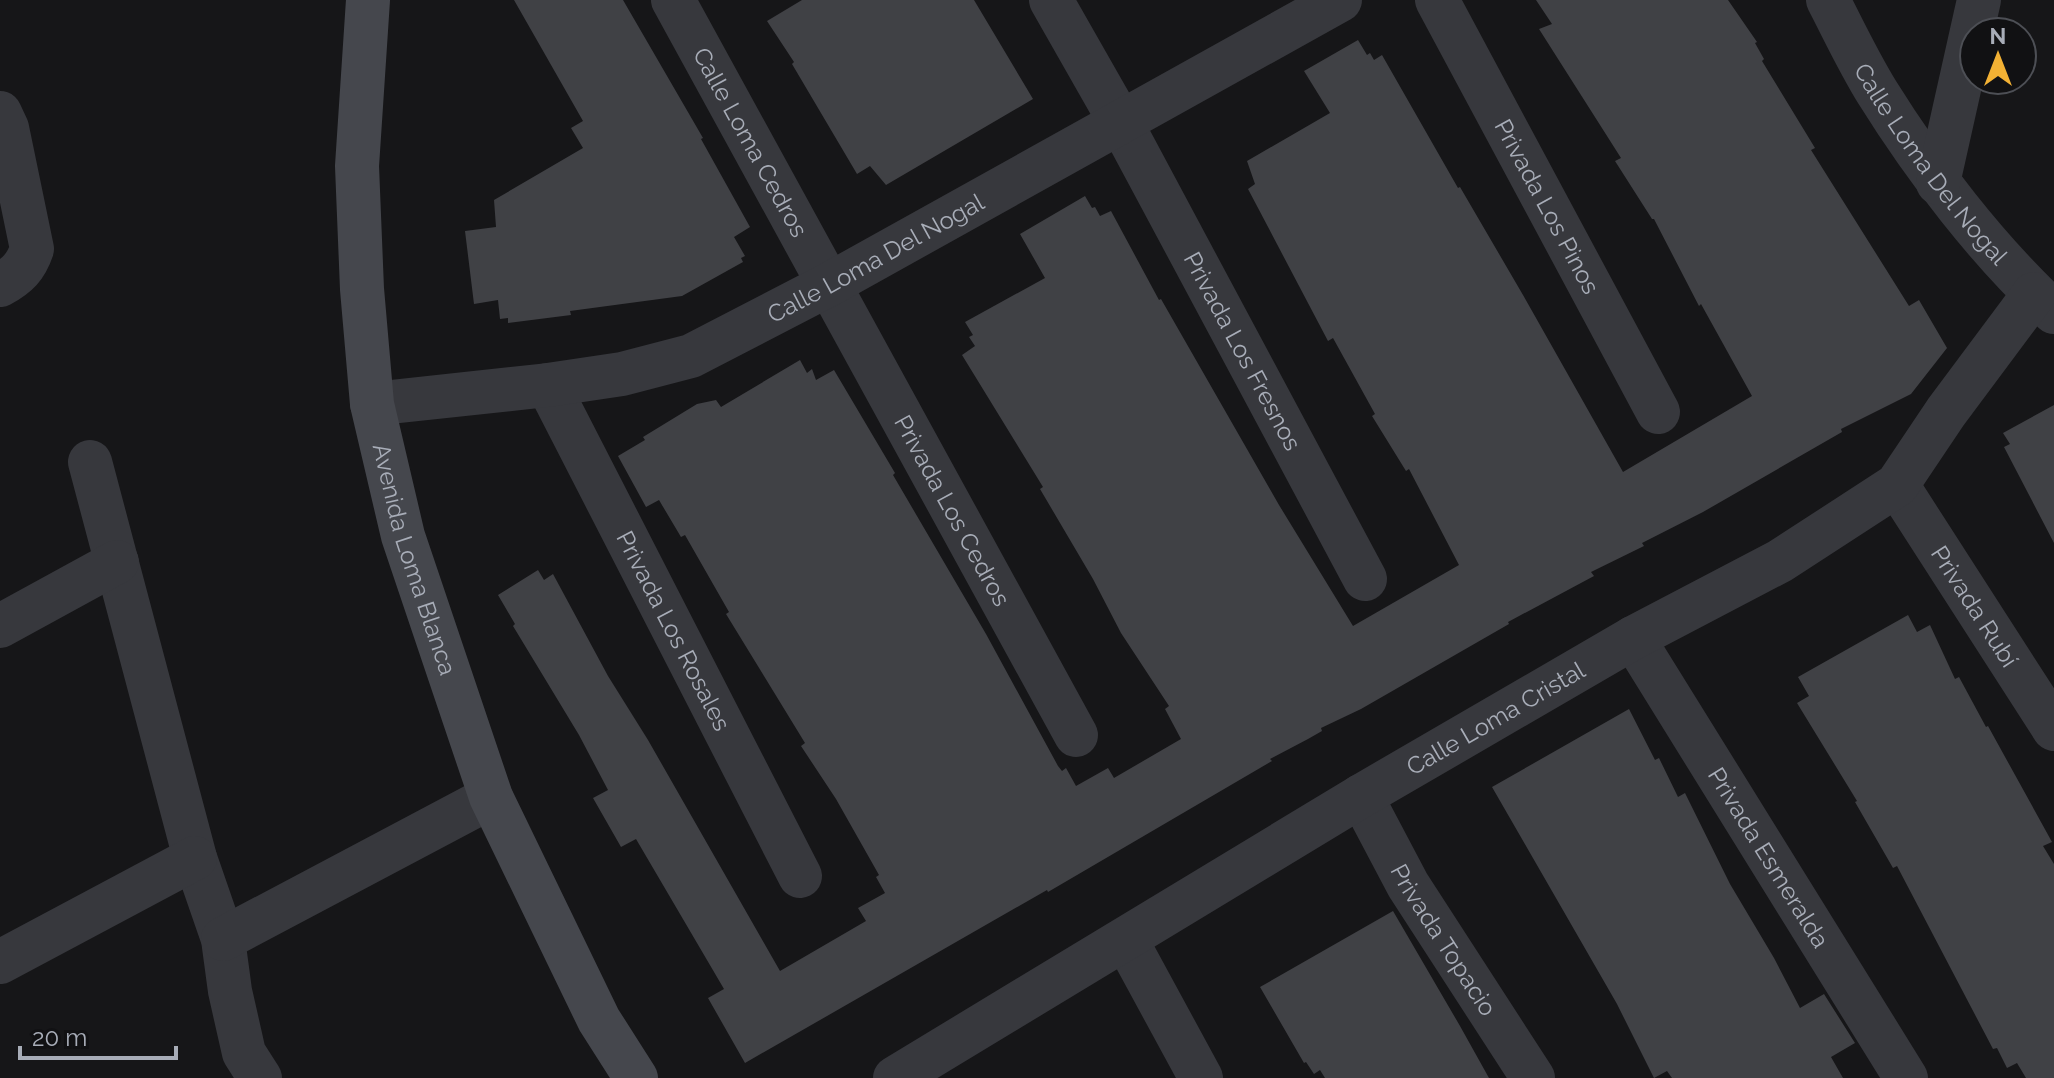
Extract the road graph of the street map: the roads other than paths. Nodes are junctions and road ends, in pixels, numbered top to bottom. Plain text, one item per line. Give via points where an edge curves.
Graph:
1 (368, 0) edge
2 (673, 0) edge
3 (1051, 0) edge
4 (1340, 0) edge
5 (1437, 0) edge
6 (1828, 0) edge
7 (1979, 0) edge
8 (0, 113) edge
9 (1121, 123) junction
10 (1938, 183) junction
11 (830, 284) junction
12 (0, 285) edge
13 (2044, 303) edge
14 (548, 385) junction
15 (372, 404) junction
16 (1658, 412) dead end
17 (90, 462) dead end
18 (1897, 485) junction
19 (117, 562) junction
20 (1365, 579) dead end
21 (0, 626) edge
22 (1633, 638) junction
23 (2054, 729) edge
24 (1076, 735) dead end
25 (1361, 796) junction
26 (491, 797) junction
27 (195, 858) junction
28 (800, 876) dead end
29 (223, 939) junction
30 (1126, 940) junction
31 (0, 962) edge
32 (260, 1078) edge
33 (636, 1078) edge
34 (895, 1078) edge
35 (1201, 1078) edge
36 (1533, 1078) edge
37 (1906, 1078) edge

1 - 15 street, Avenida Loma Blanca via 357,166
2 - 11 street, Calle Loma Cedros
3 - 9 street, Privada Los Fresnos
4 - 9 street, Calle Loma Del Nogal
5 - 16 street, Privada Los Pinos
6 - 10 street, Calle Loma Del Nogal via 1876,90
7 - 10 street
8 - 12 street via 32,249 21,271
9 - 11 street, Calle Loma Del Nogal
9 - 20 street, Privada Los Fresnos
10 - 13 street, Calle Loma Del Nogal
11 - 14 street, Calle Loma Del Nogal via 691,356
11 - 24 street, Privada Los Cedros
13 - 18 street, Calle Loma Cristal via 1946,412
14 - 15 street, Calle Loma Del Nogal
14 - 28 street, Privada Los Rosales
15 - 26 street, Avenida Loma Blanca via 403,536
17 - 19 street
18 - 22 street, Calle Loma Cristal via 1780,561
18 - 23 street, Privada Rubí
19 - 21 street
19 - 27 street
22 - 25 street, Calle Loma Cristal
22 - 37 street, Privada Esmeralda
25 - 30 street, Calle Loma Cristal
25 - 36 street, Privada Topacio via 1408,885
26 - 29 street
26 - 33 street, Avenida Loma Blanca via 599,1020
27 - 29 street
27 - 31 street
29 - 32 street via 244,1053
30 - 34 street, Calle Loma Cristal
30 - 35 street

